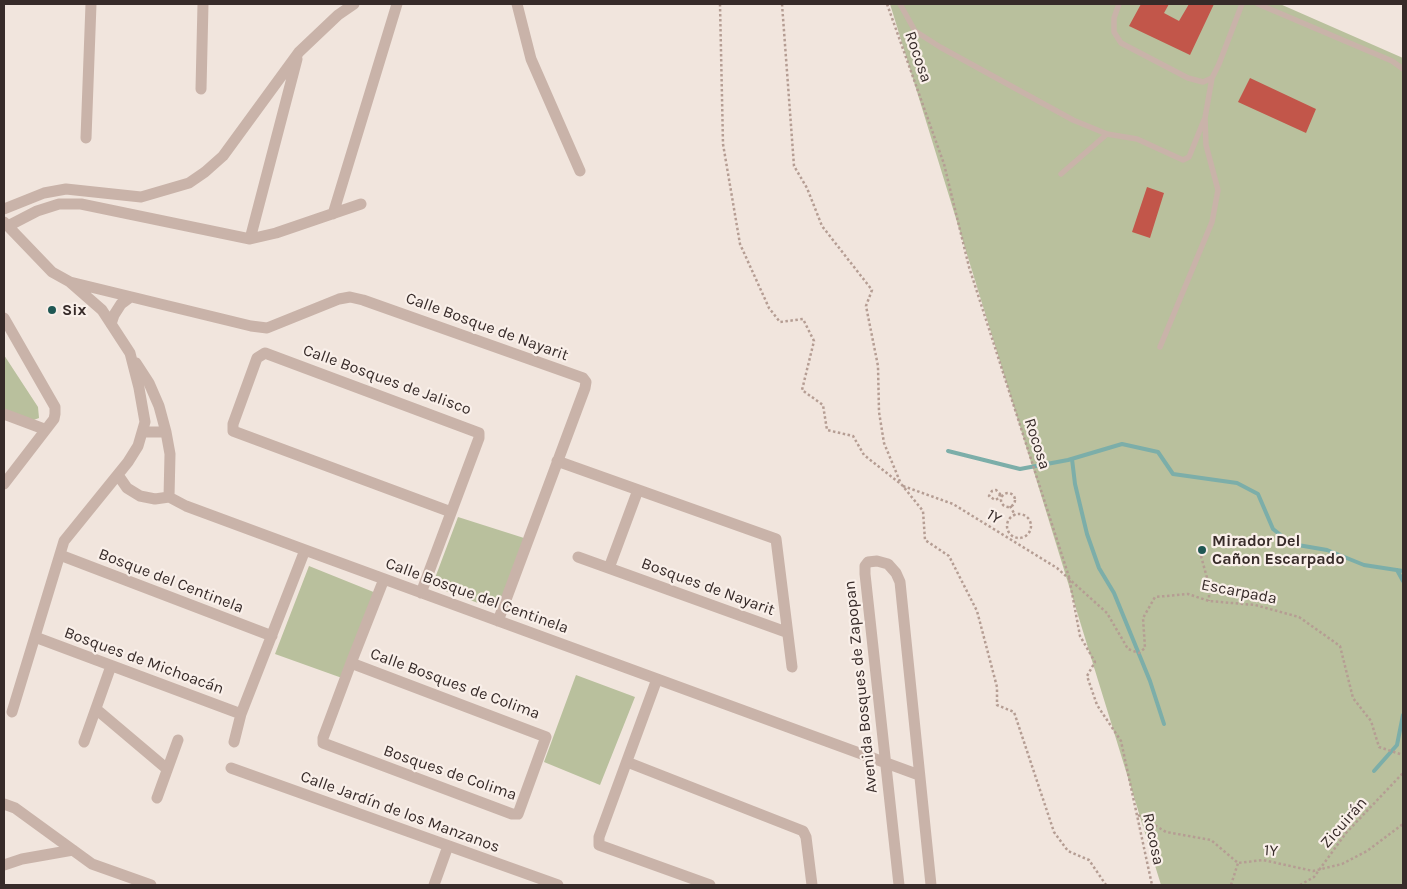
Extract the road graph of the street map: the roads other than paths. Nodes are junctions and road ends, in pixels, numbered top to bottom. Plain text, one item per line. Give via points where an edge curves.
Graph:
1 (91, 4) edge
2 (203, 4) edge
3 (354, 4) edge
4 (397, 4) edge
5 (517, 4) edge
6 (900, 4) edge
7 (1119, 4) edge
8 (1242, 4) edge
9 (1258, 4) edge
10 (299, 52) junction
11 (1403, 69) edge
12 (1212, 78) junction
13 (201, 89) dead end
14 (1205, 118) junction
15 (1107, 134) junction
16 (86, 138) dead end
17 (580, 171) dead end
18 (1061, 174) dead end
19 (141, 197) junction
20 (361, 204) dead end
21 (4, 209) edge
22 (334, 214) junction
23 (137, 215) junction
24 (6, 224) edge
25 (250, 239) junction
26 (70, 282) junction
27 (129, 298) junction
28 (4, 318) edge
29 (111, 324) junction
30 (1160, 347) dead end
31 (130, 353) junction
32 (4, 414) edge
33 (44, 429) junction
34 (143, 432) junction
35 (166, 432) junction
36 (557, 461) junction
37 (118, 476) junction
38 (4, 484) edge
39 (638, 490) junction
40 (169, 497) junction
41 (451, 512) junction
42 (305, 550) junction
43 (60, 555) junction
44 (578, 557) dead end
45 (609, 568) junction
46 (384, 579) junction
47 (421, 593) junction
48 (498, 621) junction
49 (786, 632) junction
50 (272, 636) junction
51 (35, 637) junction
52 (351, 663) junction
53 (111, 666) junction
54 (792, 667) dead end
55 (657, 679) junction
56 (96, 709) junction
57 (12, 712) dead end
58 (242, 714) junction
59 (546, 737) joint
60 (178, 740) dead end
61 (84, 742) dead end
62 (234, 742) dead end
63 (323, 743) joint
64 (628, 762) junction
65 (885, 763) junction
66 (231, 768) dead end
67 (167, 769) junction
68 (919, 775) junction
69 (157, 798) dead end
70 (4, 804) edge
71 (448, 846) junction
72 (73, 850) junction
73 (4, 865) edge
74 (151, 885) edge
75 (434, 885) edge
76 (558, 885) edge
77 (710, 885) edge
78 (812, 885) edge
79 (899, 885) edge
80 (931, 885) edge

1 - 16 street
2 - 13 street
3 - 10 street
4 - 22 street
5 - 17 street via 531,59
6 - 15 lane via 915,31 927,39 1073,120
7 - 12 lane via 1114,32 1121,43 1188,78 1203,82
8 - 12 lane
9 - 11 lane via 1392,61
10 - 19 street via 222,156 205,172 188,183
10 - 25 street
12 - 14 lane
14 - 15 lane via 1189,157 1183,160 1137,140
14 - 30 lane via 1206,145 1218,190 1212,222
15 - 18 lane
19 - 21 street via 66,189 44,193
19 - 23 street
20 - 22 street
22 - 25 street
23 - 24 street via 81,204 58,204
23 - 25 street
24 - 26 street via 52,272
26 - 27 street, Calle Bosque de Nayarit
26 - 29 street via 102,310
27 - 29 street via 121,304
27 - 36 street, Calle Bosque de Nayarit via 267,328 350,297 582,378 586,382 585,388
28 - 33 street via 55,407 54,419
29 - 31 street
31 - 34 street via 144,410
31 - 35 street via 149,383
32 - 33 street
33 - 38 street
34 - 35 street
34 - 37 street via 138,446
35 - 40 street via 170,454
36 - 39 street
36 - 48 street
37 - 40 street via 127,488 140,496
37 - 43 street via 64,541
39 - 45 street
39 - 49 street, Bosques de Nayarit via 776,539
40 - 42 street, Calle Bosque del Centinela
41 - 41 street, Calle Bosques de Jalisco via 480,438 476,430 265,353 260,354 233,431
41 - 47 street, Calle Bosques de Jalisco
42 - 46 street, Calle Bosque del Centinela
42 - 50 street
43 - 50 street, Bosque del Centinela
43 - 51 street
44 - 45 street, Bosques de Nayarit
45 - 49 street, Bosques de Nayarit
46 - 47 street, Calle Bosque del Centinela
46 - 52 street, Calle Bosques de Colima
47 - 48 street, Calle Bosque del Centinela
48 - 55 street, Calle Bosque del Centinela
49 - 54 street
50 - 58 street
51 - 53 street, Bosques de Michoacán
51 - 57 street
52 - 59 street, Calle Bosques de Colima
52 - 63 street, Calle Bosques de Colima
53 - 56 street
53 - 58 street, Bosques de Michoacán
55 - 64 street
55 - 65 street, Calle Bosque del Centinela
56 - 61 street
56 - 67 street
58 - 62 street
59 - 63 street, Bosques de Colima via 518,814
60 - 67 street
64 - 77 street via 599,837 599,845
64 - 78 street via 803,831
65 - 68 street, Calle Bosque del Centinela
65 - 68 street, Avenida Bosques de Zapopan via 865,574 868,562 877,561 888,564 900,582
65 - 79 street, Avenida Bosques de Zapopan
66 - 71 street, Calle Jardín de los Manzanos
67 - 69 street
68 - 80 street, Avenida Bosques de Zapopan
70 - 72 street via 15,808
71 - 75 street
71 - 76 street, Calle Jardín de los Manzanos
72 - 73 street
72 - 74 street via 92,864

